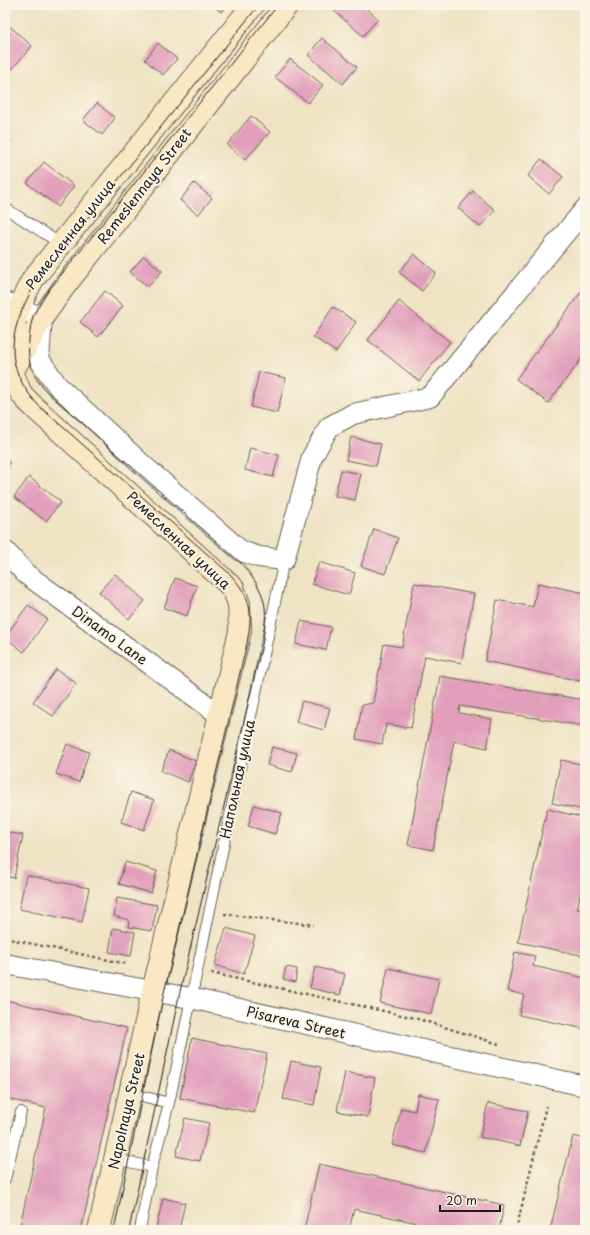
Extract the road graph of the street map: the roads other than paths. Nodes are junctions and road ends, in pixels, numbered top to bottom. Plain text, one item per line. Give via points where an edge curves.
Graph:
1 (253, 5) edge
2 (287, 5) edge
3 (5, 208) edge
4 (585, 209) edge
5 (61, 244) junction
6 (11, 304) edge
7 (42, 318) junction
8 (11, 374) junction
9 (5, 551) edge
10 (284, 560) junction
11 (220, 715) junction
12 (5, 964) edge
13 (153, 991) junction
14 (190, 998) junction
15 (585, 1086) edge
16 (130, 1093) junction
17 (169, 1103) junction
18 (21, 1112) dead end
19 (115, 1160) junction
20 (152, 1167) junction
21 (5, 1179) edge
22 (100, 1230) edge
23 (140, 1230) edge

1 - 5 street, Ремесленная улица
2 - 7 street, Remeslennaya Street via 66,284
3 - 5 lane
4 - 10 street via 430,397 353,414 329,427 312,457
5 - 6 street, Ремесленная улица
6 - 7 street
6 - 8 street, Ремесленная улица via 8,353
7 - 8 street, Remeslennaya Street
7 - 10 street via 39,359 57,386 241,551 259,557
8 - 11 street, Ремесленная улица via 21,393 36,409 233,588 239,604 240,631
9 - 11 street, Dinamo Lane via 26,574
10 - 14 lane, Напольная улица
11 - 13 street
12 - 13 street, Pisareva Street
13 - 14 street, Pisareva Street
13 - 16 street, Napolnaya Street
14 - 15 street, Pisareva Street
14 - 17 lane, Напольная улица
16 - 17 lane
16 - 19 street, Napolnaya Street
17 - 20 lane, Напольная улица
18 - 21 lane
19 - 20 lane
19 - 22 street, Napolnaya Street
20 - 23 lane, Напольная улица

